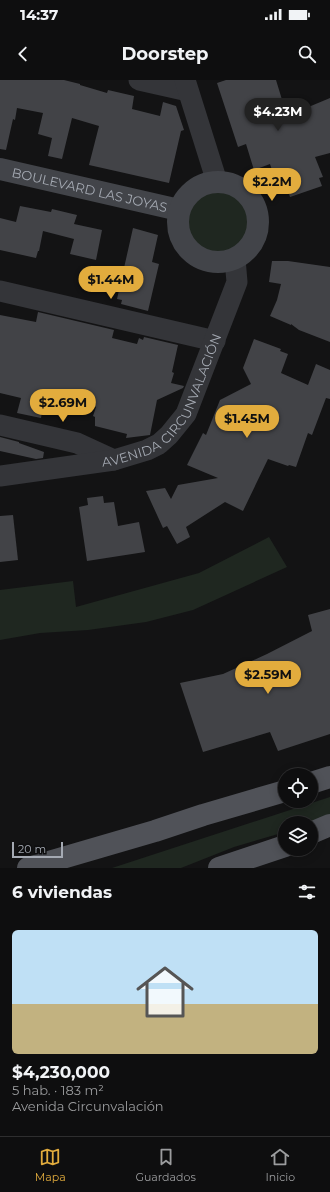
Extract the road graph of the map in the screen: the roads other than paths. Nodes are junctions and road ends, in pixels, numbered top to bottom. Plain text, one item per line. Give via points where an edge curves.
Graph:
1 (139, 80) edge
2 (186, 86) edge
3 (0, 169) edge
4 (217, 182) junction
5 (179, 210) junction
6 (235, 259) junction
7 (0, 290) edge
8 (215, 341) junction
9 (0, 425) edge
10 (114, 460) junction
11 (0, 476) edge
12 (330, 777) edge
13 (318, 781) edge
14 (278, 793) edge
15 (330, 825) edge
16 (318, 830) edge
17 (330, 832) edge
18 (318, 836) edge
19 (278, 848) edge
20 (28, 868) edge
21 (219, 868) edge

1 - 2 street
2 - 4 street
3 - 5 street, BOULEVARD LAS JOYAS
4 - 5 street via 205,184 194,190
4 - 6 street via 229,183 240,188 249,196 257,213 257,231 253,242
5 - 6 street via 177,223 180,237 197,257 209,262
6 - 8 street, AVENIDA CIRCUNVALACIÓN via 237,282
7 - 8 street
8 - 10 street, AVENIDA CIRCUNVALACIÓN via 186,414 169,435 147,450
9 - 10 street via 77,443
10 - 11 street, AVENIDA CIRCUNVALACIÓN
12 - 13 main road
14 - 20 main road
15 - 16 main road
17 - 18 main road
19 - 21 main road

